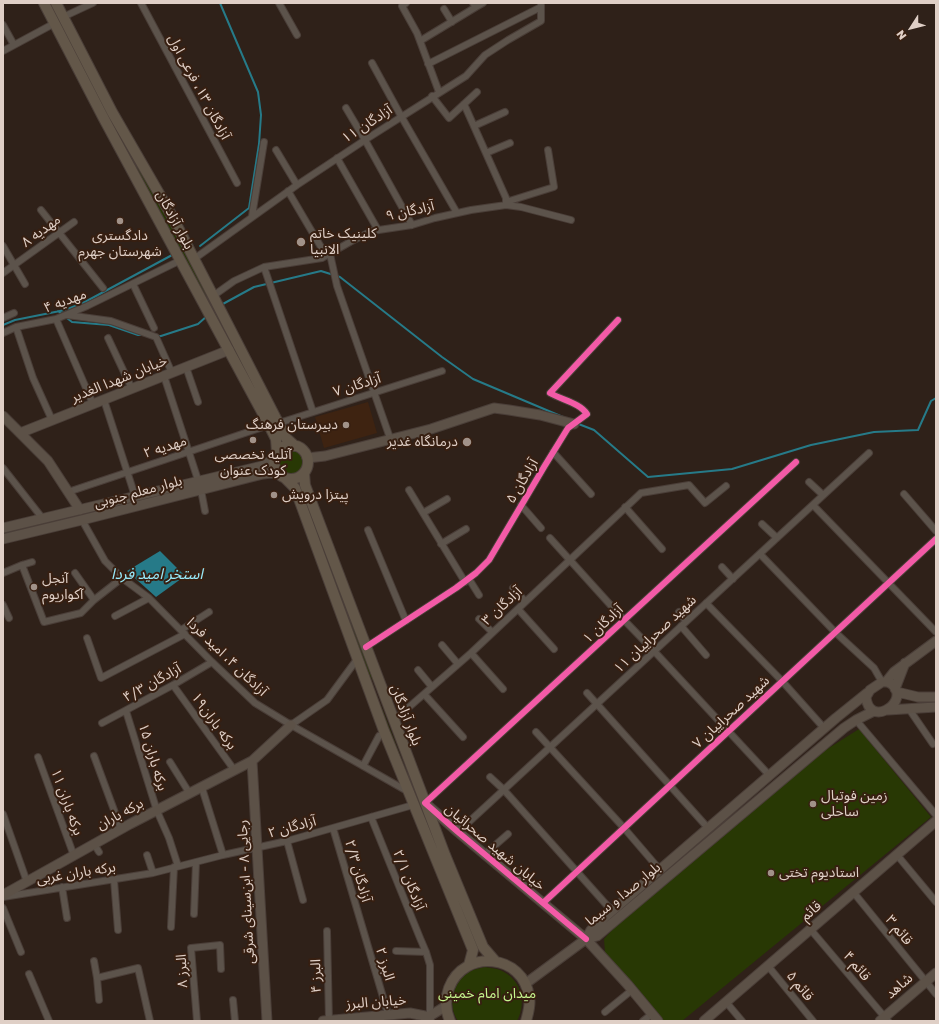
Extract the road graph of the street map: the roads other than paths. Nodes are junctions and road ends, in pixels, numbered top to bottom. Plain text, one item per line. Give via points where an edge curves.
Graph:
1 (44, 3) edge
2 (56, 3) edge
3 (93, 3) edge
4 (140, 3) edge
5 (279, 3) edge
6 (406, 3) edge
7 (483, 3) edge
8 (474, 5) edge
9 (541, 5) edge
10 (444, 9) dead end
11 (59, 20) junction
12 (452, 22) junction
13 (3, 25) edge
14 (297, 34) dead end
15 (420, 41) junction
16 (14, 45) junction
17 (3, 51) edge
18 (372, 63) dead end
19 (428, 64) junction
20 (439, 92) junction
21 (477, 92) dead end
22 (432, 96) junction
23 (107, 102) junction
24 (464, 104) junction
25 (98, 107) junction
26 (346, 108) dead end
27 (505, 112) dead end
28 (401, 116) junction
29 (116, 118) junction
30 (106, 123) junction
31 (474, 126) junction
32 (365, 140) junction
33 (264, 142) dead end
34 (510, 143) dead end
35 (276, 150) dead end
36 (548, 150) dead end
37 (486, 153) junction
38 (338, 158) junction
39 (237, 183) dead end
40 (297, 185) junction
41 (288, 191) junction
42 (506, 204) junction
43 (41, 210) dead end
44 (457, 213) junction
45 (252, 216) junction
46 (571, 220) dead end
47 (74, 222) dead end
48 (412, 225) junction
49 (378, 230) junction
50 (60, 232) junction
51 (3, 246) edge
52 (330, 254) junction
53 (322, 258) junction
54 (194, 259) junction
55 (181, 260) junction
56 (14, 265) junction
57 (264, 267) junction
58 (3, 273) edge
59 (25, 284) dead end
60 (132, 284) junction
61 (103, 288) dead end
62 (214, 296) junction
63 (14, 314) dead end
64 (66, 315) junction
65 (3, 318) edge
66 (56, 319) junction
67 (618, 320) dead end
68 (16, 327) junction
69 (154, 328) dead end
70 (3, 333) edge
71 (108, 338) dead end
72 (229, 350) junction
73 (186, 367) junction
74 (442, 370) dead end
75 (168, 375) junction
76 (132, 389) junction
77 (374, 393) junction
78 (104, 400) junction
79 (198, 402) dead end
80 (94, 404) junction
81 (313, 412) junction
82 (3, 416) edge
83 (52, 420) junction
84 (280, 423) junction
85 (574, 424) junction
86 (269, 425) junction
87 (20, 433) junction
88 (390, 438) junction
89 (295, 446) junction
90 (187, 452) junction
91 (553, 452) junction
92 (869, 453) dead end
93 (276, 455) junction
94 (307, 458) junction
95 (796, 462) dead end
96 (3, 468) edge
97 (127, 472) junction
98 (304, 473) junction
99 (282, 477) junction
100 (198, 480) junction
101 (809, 482) dead end
102 (726, 486) dead end
103 (201, 490) junction
104 (409, 490) dead end
105 (156, 491) junction
106 (68, 492) junction
107 (591, 494) dead end
108 (904, 494) dead end
109 (823, 495) junction
110 (135, 496) junction
111 (447, 499) dead end
112 (159, 500) junction
113 (813, 504) junction
114 (521, 505) junction
115 (625, 507) junction
116 (80, 510) junction
117 (205, 511) dead end
118 (423, 512) junction
119 (43, 519) junction
120 (82, 520) junction
121 (762, 524) dead end
122 (3, 528) edge
123 (541, 528) dead end
124 (466, 529) dead end
125 (368, 530) dead end
126 (936, 531) edge
127 (550, 538) dead end
128 (777, 538) junction
129 (3, 539) edge
130 (936, 539) edge
131 (441, 544) junction
132 (662, 549) dead end
133 (760, 554) junction
134 (571, 560) junction
135 (32, 562) dead end
136 (22, 565) junction
137 (722, 568) dead end
138 (3, 573) edge
139 (75, 573) dead end
140 (122, 578) junction
141 (733, 578) junction
142 (467, 580) junction
143 (888, 583) junction
144 (513, 588) dead end
145 (479, 595) dead end
146 (149, 598) junction
147 (94, 600) junction
148 (525, 601) junction
149 (706, 603) junction
150 (3, 606) edge
151 (518, 609) junction
152 (209, 612) dead end
153 (679, 612) dead end
154 (115, 616) dead end
155 (9, 618) dead end
156 (479, 619) dead end
157 (624, 620) junction
158 (406, 621) junction
159 (686, 622) junction
160 (681, 626) junction
161 (183, 632) junction
162 (492, 632) junction
163 (835, 632) junction
164 (936, 632) edge
165 (87, 638) dead end
166 (936, 641) edge
167 (442, 645) dead end
168 (366, 647) junction
169 (554, 649) dead end
170 (654, 651) junction
171 (471, 653) junction
172 (706, 655) dead end
173 (358, 658) junction
174 (212, 662) junction
175 (905, 663) junction
176 (458, 664) junction
177 (418, 670) dead end
178 (782, 681) junction
179 (884, 682) junction
180 (173, 685) junction
181 (432, 687) junction
182 (503, 689) dead end
183 (896, 690) junction
184 (383, 693) junction
185 (586, 693) dead end
186 (867, 693) junction
187 (424, 694) junction
188 (936, 696) edge
189 (372, 698) junction
190 (853, 704) junction
191 (596, 705) junction
192 (936, 707) edge
193 (909, 709) junction
194 (888, 710) junction
195 (126, 711) junction
196 (874, 711) junction
197 (858, 719) junction
198 (394, 721) junction
199 (102, 723) dead end
200 (291, 725) junction
201 (824, 728) junction
202 (536, 732) dead end
203 (728, 732) junction
204 (379, 736) dead end
205 (463, 737) dead end
206 (933, 744) dead end
207 (551, 747) junction
208 (94, 756) dead end
209 (38, 757) dead end
210 (252, 761) junction
211 (170, 762) dead end
212 (363, 766) junction
213 (235, 771) junction
214 (770, 776) junction
215 (490, 777) dead end
216 (669, 786) junction
217 (202, 788) junction
218 (504, 790) junction
219 (407, 791) junction
220 (190, 794) junction
221 (425, 803) junction
222 (413, 805) junction
223 (157, 811) junction
224 (3, 814) edge
225 (936, 815) edge
226 (371, 817) junction
227 (936, 821) edge
228 (333, 828) junction
229 (624, 828) junction
230 (708, 828) junction
231 (121, 829) junction
232 (458, 832) junction
233 (508, 834) dead end
234 (10, 836) junction
235 (3, 838) edge
236 (287, 842) junction
237 (257, 848) junction
238 (439, 852) junction
239 (486, 854) junction
240 (147, 855) dead end
241 (223, 855) junction
242 (897, 855) junction
243 (74, 856) junction
244 (196, 862) junction
245 (176, 867) junction
246 (660, 870) junction
247 (578, 871) junction
248 (153, 874) junction
249 (114, 880) junction
250 (27, 882) junction
251 (62, 887) junction
252 (854, 893) junction
253 (3, 896) edge
254 (303, 900) dead end
255 (936, 902) edge
256 (543, 903) junction
257 (3, 908) edge
258 (612, 911) junction
259 (194, 914) dead end
260 (67, 918) dead end
261 (360, 921) joint
262 (171, 927) dead end
263 (118, 930) dead end
264 (811, 930) junction
265 (327, 931) dead end
266 (586, 939) junction
267 (396, 951) dead end
268 (21, 952) dead end
269 (426, 952) junction
270 (94, 961) dead end
271 (495, 961) junction
272 (470, 965) junction
273 (768, 966) junction
274 (221, 969) dead end
275 (936, 973) edge
276 (29, 974) dead end
277 (97, 978) junction
278 (926, 982) junction
279 (526, 984) junction
280 (632, 990) junction
281 (936, 994) edge
282 (99, 1000) dead end
283 (233, 1000) dead end
284 (726, 1002) junction
285 (446, 1006) junction
286 (605, 1012) dead end
287 (388, 1014) junction
288 (652, 1014) junction
289 (430, 1017) junction
290 (884, 1020) edge
291 (49, 1021) edge
292 (150, 1021) edge
293 (197, 1021) edge
294 (235, 1021) edge
295 (267, 1021) edge
296 (327, 1021) edge
297 (421, 1021) edge
298 (450, 1021) edge
299 (526, 1021) edge
300 (643, 1021) edge
301 (658, 1021) edge
302 (704, 1021) edge
303 (742, 1021) edge
304 (812, 1021) edge

1 - 11 main road, بلوار آزادگان
2 - 11 main road, بلوار آزادگان
3 - 11 street
4 - 39 street, آزادگان ۱۳، فرعی اول
5 - 14 street
6 - 15 street via 402,6
7 - 8 street
8 - 12 street
9 - 19 street
9 - 20 street, آزادگان ۱۱ via 541,21 485,55 466,76
10 - 12 street
11 - 16 street
11 - 23 main road, بلوار آزادگان
11 - 25 main road, بلوار آزادگان
12 - 15 street
13 - 16 street
15 - 19 street
16 - 17 street
18 - 28 street
19 - 20 street
20 - 22 street, آزادگان ۱۱
21 - 24 street
22 - 24 street via 449,118
22 - 28 street, آزادگان ۱۱
23 - 25 main road via 105,106
23 - 29 main road, بلوار آزادگان
24 - 31 street
25 - 30 main road, بلوار آزادگان
26 - 32 street
27 - 31 street
28 - 32 street, آزادگان ۱۱
28 - 44 street
29 - 30 main road via 108,117
29 - 54 main road, بلوار آزادگان
30 - 55 main road, بلوار آزادگان
31 - 37 street
32 - 38 street, آزادگان ۱۱
32 - 48 street
33 - 45 street
34 - 37 street
35 - 40 street
36 - 42 street via 554,187
37 - 42 street via 506,198
38 - 40 street, آزادگان ۱۱
38 - 49 street
40 - 41 street, آزادگان ۱۱
41 - 45 street, آزادگان ۱۱
41 - 53 street via 321,247
42 - 44 street, آزادگان ۹
42 - 46 street
43 - 50 street
44 - 48 street, آزادگان ۹
45 - 54 street, آزادگان ۱۱
47 - 50 street, مهدیه ۸
48 - 49 street, آزادگان ۹
49 - 52 street, آزادگان ۹
50 - 56 street, مهدیه ۸
50 - 61 street
51 - 56 street
52 - 53 street, آزادگان ۹
52 - 77 street via 337,286
53 - 57 street, آزادگان ۹
54 - 62 main road, بلوار آزادگان
55 - 60 street, مهدیه ۴
55 - 72 main road, بلوار آزادگان
56 - 58 street, مهدیه ۸
56 - 59 street
57 - 62 street, آزادگان ۹ via 234,281
57 - 81 street
60 - 64 street, مهدیه ۴
60 - 69 street
62 - 84 main road, بلوار آزادگان
63 - 65 street
64 - 66 street, مهدیه ۴
64 - 75 street via 111,321 156,338
66 - 68 street, مهدیه ۴
66 - 80 street
67 - 85 street, آزادگان ۵ via 550,393 584,410 587,414
68 - 70 street, مهدیه ۴
68 - 83 street via 33,378
71 - 76 street
72 - 73 street, خیابان شهدا الغدیر
72 - 86 main road, بلوار آزادگان
73 - 75 street, خیابان شهدا الغدیر
73 - 79 street
74 - 77 street, آزادگان ۷
75 - 76 street, خیابان شهدا الغدیر
75 - 90 street
76 - 78 street, خیابان شهدا الغدیر
77 - 81 street, آزادگان ۷
77 - 88 street
78 - 80 street, خیابان شهدا الغدیر
78 - 97 street
80 - 83 street, خیابان شهدا الغدیر
81 - 84 street, آزادگان ۷
82 - 87 street
83 - 87 street, خیابان شهدا الغدیر
84 - 89 main road, بلوار آزادگان via 286,438
85 - 88 street via 540,415 494,408 431,429
85 - 91 street, آزادگان ۵ via 568,428
86 - 90 street, مهدیه ۲
86 - 93 main road, بلوار آزادگان via 276,439
87 - 106 street via 48,461
88 - 94 street via 325,456
89 - 93 main road via 282,448
89 - 94 main road via 302,450
90 - 97 street, مهدیه ۲
90 - 100 street
91 - 107 street
91 - 114 street, آزادگان ۵
92 - 109 street, شهید صحراییان ۱۱
93 - 99 main road via 274,466
93 - 100 street, بلوار معلم جنوبی via 262,466
94 - 98 main road via 308,464
95 - 157 street, آزادگان ۱
96 - 119 street
97 - 106 street, مهدیه ۲
97 - 110 street
98 - 99 main road via 295,479
98 - 168 main road, بلوار آزادگان via 305,486
99 - 103 street, بلوار معلم جنوبی via 271,473 263,474
99 - 173 main road, بلوار آزادگان via 295,488
100 - 105 street, بلوار معلم جنوبی
101 - 109 street
102 - 115 street, آزادگان ۳ via 705,503 689,485 641,493
103 - 112 street, بلوار معلم جنوبی
103 - 117 street
104 - 118 street
105 - 110 street, بلوار معلم جنوبی
105 - 112 street
106 - 116 street
108 - 126 street
109 - 113 street, شهید صحراییان ۱۱
110 - 116 street, بلوار معلم جنوبی
111 - 118 street
112 - 120 street, بلوار معلم جنوبی
113 - 128 street, شهید صحراییان ۱۱
113 - 143 street
114 - 123 street
114 - 142 street, آزادگان ۵ via 489,560
115 - 132 street
115 - 134 street, آزادگان ۳
116 - 119 street, بلوار معلم جنوبی
118 - 131 street
119 - 122 street, بلوار معلم جنوبی
120 - 129 street, بلوار معلم جنوبی
120 - 140 street, آزادگان ۴، امید فردا via 105,561
121 - 128 street
124 - 131 street
125 - 158 street
127 - 134 street
128 - 133 street, شهید صحراییان ۱۱
130 - 143 street, شهید صحراییان ۷
131 - 142 street
133 - 141 street, شهید صحراییان ۱۱
133 - 163 street
134 - 148 street, آزادگان ۳
134 - 157 street
135 - 136 street
136 - 138 street
136 - 147 street via 44,622 81,614
137 - 141 street
139 - 147 street
140 - 146 street, آزادگان ۴، امید فردا
140 - 147 street
141 - 149 street, شهید صحراییان ۱۱
142 - 145 street
142 - 158 street, آزادگان ۵
143 - 163 street, شهید صحراییان ۷
143 - 164 street
144 - 148 street
146 - 154 street
146 - 161 street, آزادگان ۴، امید فردا
148 - 151 street, آزادگان ۳
149 - 159 street, شهید صحراییان ۱۱
149 - 178 street
150 - 155 street
151 - 162 street, آزادگان ۳
151 - 169 street
152 - 161 street
153 - 159 street
156 - 162 street
157 - 170 street
157 - 221 street, آزادگان ۱
158 - 168 street, آزادگان ۵
159 - 160 street, شهید صحراییان ۱۱
160 - 170 street, شهید صحراییان ۱۱
160 - 172 street
161 - 165 street via 101,678
161 - 174 street, آزادگان ۴، امید فردا
162 - 171 street, آزادگان ۳
163 - 178 street, شهید صحراییان ۷
163 - 179 street via 874,668
166 - 175 street
167 - 176 street
168 - 184 main road, بلوار آزادگان
170 - 191 street, شهید صحراییان ۱۱
170 - 203 street
171 - 176 street, آزادگان ۳
171 - 182 street
173 - 189 main road, بلوار آزادگان
173 - 200 street via 327,700
174 - 180 street, آزادگان ۴/۳
174 - 200 street, آزادگان ۴، امید فردا via 255,703
175 - 179 street
175 - 183 street
176 - 181 street, آزادگان ۳
177 - 181 street
178 - 201 street
178 - 203 street, شهید صحراییان ۷
179 - 183 street via 892,684
179 - 186 street via 874,686
180 - 195 street, آزادگان ۴/۳
180 - 213 street, برکه باران۱۹
181 - 187 street, آزادگان ۳
183 - 188 street via 918,697
183 - 194 street via 894,704
184 - 189 main road
184 - 198 main road, بلوار آزادگان
185 - 191 street
186 - 190 street, بلوار صدا و سیما
186 - 196 street via 868,706
187 - 198 street, آزادگان ۳
187 - 205 street
189 - 219 main road, بلوار آزادگان
190 - 197 street via 862,709
190 - 201 street, بلوار صدا و سیما
191 - 207 street, شهید صحراییان ۱۱
191 - 216 street
192 - 193 street
193 - 194 street
193 - 206 street
194 - 196 street
195 - 199 street, آزادگان ۴/۳
195 - 223 street, برکه باران ۱۵
196 - 197 street, بلوار صدا و سیما
197 - 225 street
197 - 266 street, بلوار صدا و سیما via 844,728 597,936
198 - 221 main road, بلوار آزادگان
200 - 210 street, برکه باران
200 - 212 street, آزادگان ۴، امید فردا
201 - 214 street, بلوار صدا و سیما
202 - 207 street
203 - 214 street
203 - 216 street, شهید صحراییان ۷
204 - 212 street
207 - 218 street, شهید صحراییان ۱۱
207 - 229 street
208 - 231 street
209 - 243 street, برکه باران ۱۱
210 - 213 street, برکه باران
210 - 237 street, رجایی ۸ - ابن‌سینای شرقی
211 - 220 street
212 - 219 street, آزادگان ۴، امید فردا
213 - 217 street, برکه باران
214 - 230 street, بلوار صدا و سیما
215 - 218 street
216 - 229 street, شهید صحراییان ۷
216 - 230 street
217 - 220 street, برکه باران
217 - 241 street
218 - 232 street, شهید صحراییان ۱۱
218 - 247 street
219 - 222 main road, بلوار آزادگان
220 - 223 street, برکه باران
221 - 232 street, خیابان شهید صحرائیان
221 - 238 main road, بلوار آزادگان
222 - 226 street, آزادگان ۲
222 - 238 main road, بلوار آزادگان
223 - 231 street, برکه باران
223 - 245 street, برکه باران ۱۵ via 169,838
224 - 234 street
226 - 228 street, آزادگان ۲
226 - 269 street, آزادگان ۲/۱
227 - 242 street, قائم
228 - 236 street, آزادگان ۲
228 - 261 street, آزادگان ۲/۳
229 - 246 street
229 - 247 street, شهید صحراییان ۷
230 - 246 street, بلوار صدا و سیما
231 - 243 street, برکه باران via 96,848
232 - 239 street, خیابان شهید صحرائیان
233 - 239 street
234 - 235 street
234 - 250 street
236 - 237 street, آزادگان ۲
236 - 254 street
237 - 241 street, آزادگان ۲
237 - 295 street, رجایی ۸ - ابن‌سینای شرقی
238 - 271 main road, بلوار آزادگان via 483,947
238 - 272 main road, بلوار آزادگان via 473,950
239 - 256 street, خیابان شهید صحرائیان
240 - 248 street
241 - 244 street, آزادگان ۲
242 - 252 street, قائم
242 - 255 street
243 - 250 street, برکه باران
244 - 245 street, آزادگان ۲
244 - 259 street
245 - 248 street, آزادگان ۲
245 - 262 street
246 - 258 street, بلوار صدا و سیما
247 - 256 street, شهید صحراییان ۷
247 - 258 street
248 - 249 street, برکه باران غربی
249 - 251 street, برکه باران غربی
249 - 263 street
250 - 253 street, برکه باران
251 - 253 street, برکه باران غربی
251 - 260 street
252 - 264 street, قائم
252 - 278 street, قائم ۳
256 - 266 street, خیابان شهید صحرائیان
257 - 268 street
258 - 266 street, بلوار صدا و سیما via 591,930
261 - 287 street, البرز ۲
264 - 273 street, قائم
264 - 290 street, قائم ۴
265 - 296 street, البرز ۴
266 - 279 street
266 - 280 street, خیابان شهید صحرائیان
267 - 269 street
269 - 289 street, آزادگان ۲/۱ via 430,965
270 - 277 street
271 - 272 main road via 482,961
271 - 279 main road via 518,973
272 - 285 main road via 459,972 451,982
273 - 284 street, قائم
273 - 304 street, قائم ۵
274 - 293 street, البرز ۸ via 220,945 191,948
275 - 278 street, شاهد
276 - 291 street
277 - 282 street
277 - 292 street via 138,968
278 - 281 street, قائم ۳
278 - 290 street, شاهد
279 - 299 main road via 530,997
280 - 286 street
280 - 288 street, خیابان شهید صحرائیان
283 - 294 street
284 - 302 street, قائم
284 - 303 street
285 - 289 street
285 - 298 main road
287 - 289 street, خیابان البرز via 410,1013
287 - 296 street, خیابان البرز
288 - 300 street
288 - 301 street, خیابان شهید صحرائیان
289 - 297 street

